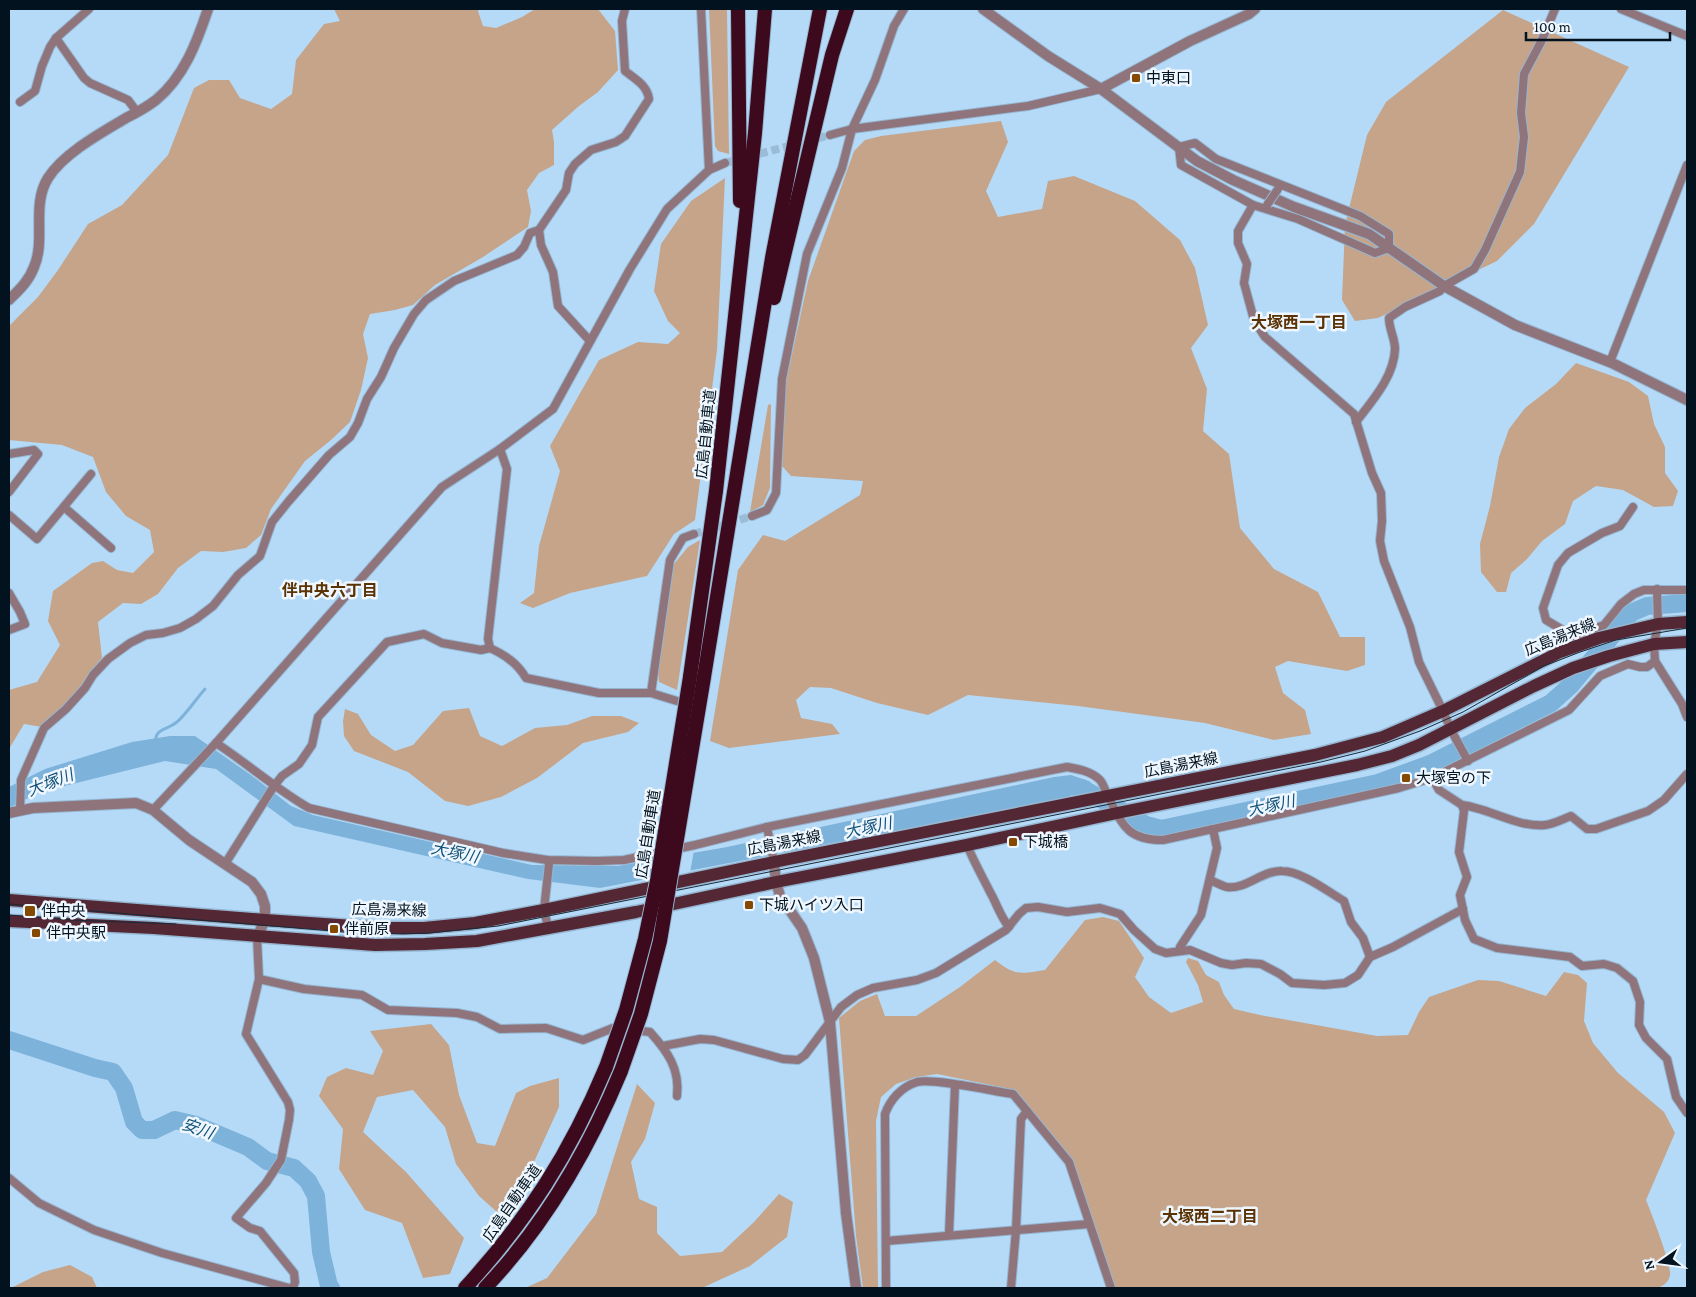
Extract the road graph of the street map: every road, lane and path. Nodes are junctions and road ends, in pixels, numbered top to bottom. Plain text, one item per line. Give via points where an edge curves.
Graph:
1 (89, 9) edge
2 (208, 9) edge
3 (625, 9) edge
4 (701, 9) edge
5 (738, 9) edge
6 (765, 9) edge
7 (820, 9) edge
8 (847, 9) edge
9 (904, 9) edge
10 (983, 9) edge
11 (1256, 9) edge
12 (1555, 9) edge
13 (1621, 9) edge
14 (1687, 36) edge
15 (56, 38) junction
16 (1101, 90) junction
17 (20, 102) dead end
18 (137, 112) junction
19 (852, 129) junction
20 (830, 135) tunnel mouth
21 (1179, 147) junction
22 (725, 163) tunnel mouth
23 (1687, 165) edge
24 (709, 170) junction
25 (1279, 187) junction
26 (1253, 205) junction
27 (1266, 206) junction
28 (539, 230) junction
29 (1389, 248) junction
30 (1444, 286) junction
31 (9, 300) edge
32 (732, 339) junction
33 (590, 341) junction
34 (1610, 362) junction
35 (1687, 400) edge
36 (749, 404) junction
37 (1356, 422) junction
38 (500, 450) junction
39 (9, 454) edge
40 (92, 474) dead end
41 (9, 492) edge
42 (1632, 506) dead end
43 (64, 507) junction
44 (9, 515) edge
45 (752, 516) tunnel mouth
46 (694, 534) tunnel mouth
47 (111, 548) dead end
48 (1687, 590) edge
49 (1657, 592) junction
50 (9, 593) edge
51 (1658, 619) junction
52 (1687, 622) edge
53 (9, 630) edge
54 (1687, 642) edge
55 (1654, 644) junction
56 (490, 648) junction
57 (1655, 661) junction
58 (697, 677) junction
59 (651, 693) junction
60 (677, 702) dead end
61 (1443, 711) junction
62 (1687, 718) edge
63 (1453, 735) junction
64 (214, 746) junction
65 (1467, 760) junction
66 (1687, 774) edge
67 (1432, 778) junction
68 (273, 788) junction
69 (1110, 793) junction
70 (1462, 805) junction
71 (20, 808) junction
72 (153, 810) junction
73 (9, 814) edge
74 (1111, 814) junction
75 (1213, 829) junction
76 (768, 830) junction
77 (967, 845) junction
78 (773, 860) junction
79 (548, 862) junction
80 (224, 864) junction
81 (1210, 880) junction
82 (776, 882) junction
83 (9, 900) edge
84 (1463, 909) junction
85 (544, 910) junction
86 (9, 920) edge
87 (265, 920) junction
88 (548, 927) junction
89 (1008, 927) junction
90 (257, 937) junction
91 (1180, 952) junction
92 (1370, 957) junction
93 (259, 979) junction
94 (830, 1022) junction
95 (664, 1046) junction
96 (955, 1085) junction
97 (677, 1096) dead end
98 (1027, 1111) junction
99 (1687, 1113) edge
100 (9, 1178) edge
101 (1089, 1224) junction
102 (1016, 1230) junction
103 (950, 1235) junction
104 (886, 1241) junction
105 (291, 1288) edge
106 (465, 1288) edge
107 (485, 1288) edge
108 (856, 1288) edge
109 (886, 1288) edge
110 (1011, 1288) edge
111 (1104, 1288) edge
112 (1110, 1288) edge

1 - 15 street
2 - 18 street via 190,56 174,81 156,100
3 - 28 street via 622,21 625,71 648,91 649,99 625,136 591,150 575,164 569,173 566,190
4 - 24 street
5 - 32 highway via 740,206
6 - 32 highway
7 - 36 highway via 772,258
8 - 36 highway via 832,55
9 - 19 street
10 - 16 street
11 - 16 street
12 - 30 street via 1524,74 1521,114 1524,137 1520,172 1486,250 1474,269
13 - 14 street
15 - 17 street via 42,66 35,91
15 - 18 street via 84,78 128,100
16 - 19 street via 1028,106
16 - 21 street
18 - 31 street via 85,144 59,164 47,179 38,216 35,266 26,284
19 - 20 street
19 - 45 street via 842,168 807,254 782,379 776,493 767,510
21 - 25 street via 1195,143 1216,158
21 - 26 street via 1181,165
21 - 29 street via 1197,161 1233,180 1294,207 1369,234
22 - 24 street
23 - 34 street
24 - 33 street via 667,209
25 - 27 street, bridge
25 - 29 street via 1360,216 1389,234
26 - 27 street
26 - 37 street via 1238,231 1238,243 1247,264 1244,282 1254,320 1266,337 1354,414
27 - 29 street via 1375,252
28 - 33 street via 541,245 553,272 558,306
28 - 71 street via 530,233 517,255 454,281 426,300 394,348 350,437 330,455 272,522 260,556 238,575 213,606 196,619 180,628 146,635 108,659 66,709 44,728 20,780
29 - 30 street
30 - 34 street via 1515,325
30 - 37 street via 1440,292 1404,307 1389,318 1395,348 1392,365 1383,386
32 - 58 highway, 広島自動車道
33 - 38 street via 553,410
34 - 35 street
36 - 58 highway, 広島自動車道
37 - 61 street via 1381,494 1380,541 1384,561 1410,627 1419,662
38 - 56 street via 506,469 488,639
38 - 64 street via 442,487
39 - 41 street via 34,450 38,454
40 - 43 street
42 - 49 street via 1620,526 1602,532 1568,553 1558,565 1543,608 1544,614 1546,620 1572,636 1604,625 1634,594 1644,590
43 - 44 street via 37,539
43 - 47 street
46 - 59 street via 683,538 670,560
48 - 49 street
49 - 51 street
50 - 53 street via 25,624
51 - 52 main road, 広島湯来線
51 - 55 street
51 - 61 main road, 広島湯来線 via 1560,652
54 - 55 main road
55 - 57 street
55 - 63 main road via 1573,668 1534,686
56 - 59 street via 506,656 526,678 599,693
56 - 68 street via 481,650 442,643 424,634 387,642 318,717 312,744 298,764
57 - 62 street
57 - 65 street via 1647,667 1628,664 1600,676 1568,710
58 - 106 highway, 広島自動車道, bridge via 645,938 626,1010 606,1067 551,1177 523,1220
58 - 107 highway, 広島自動車道, bridge via 660,941 622,1071 565,1185 535,1229
59 - 60 street
61 - 63 street
61 - 69 main road, 広島湯来線 via 1383,737 1323,752
63 - 65 street
63 - 74 main road via 1357,766
64 - 68 street via 245,763
64 - 72 street
65 - 67 street
66 - 70 street via 1664,800 1648,811 1596,829 1587,829 1571,816 1546,825 1532,825 1492,814 1477,806
67 - 70 street via 1439,790
67 - 75 street
68 - 79 street via 309,808
68 - 80 street
69 - 74 street
69 - 76 street via 1100,780 1084,770 1067,767
69 - 78 main road, 広島湯来線 via 1080,802
70 - 84 street via 1460,852 1467,877 1460,895
71 - 72 street via 136,803
71 - 73 street
72 - 80 street
74 - 75 street via 1133,834 1147,840 1163,840
74 - 77 main road
75 - 81 street via 1217,848
76 - 78 street
76 - 79 street via 624,860
77 - 82 main road
77 - 89 street
78 - 82 street
78 - 85 main road, 広島湯来線
79 - 85 street
80 - 87 street via 252,882 261,894
81 - 91 street via 1201,915
81 - 92 street via 1228,887 1240,886 1272,871 1298,875 1344,901
82 - 88 main road
82 - 94 street via 780,896 802,928 814,958
83 - 87 main road, 広島湯来線
84 - 92 street via 1393,948
84 - 99 street via 1474,939 1497,948 1570,957 1582,966 1604,964 1617,968 1633,981 1640,1002 1639,1025 1646,1038 1667,1059 1676,1097
85 - 87 main road, 広島湯来線 via 475,923 424,928
85 - 88 street
86 - 90 main road
87 - 90 street
88 - 90 main road via 477,940 425,944 375,945
89 - 91 street via 1026,908 1067,912 1100,908 1120,914 1154,949 1166,953
89 - 94 street via 936,973 857,995 840,1007
90 - 93 street
91 - 92 street via 1190,950 1232,965 1261,964 1292,982 1324,985 1346,984 1358,976
93 - 95 street via 304,989 362,994 388,1010 477,1017 500,1029 546,1028 583,1040 613,1028 650,1032
93 - 105 street via 246,1034 290,1110 279,1164 236,1218 260,1231 294,1272 295,1282
94 - 95 street via 798,1060 783,1059 714,1040 700,1039
94 - 108 street via 846,1213
95 - 97 street via 673,1062 678,1083
96 - 98 street via 1013,1094
96 - 103 street
96 - 104 street via 917,1082 890,1102 884,1114
98 - 101 street via 1068,1162
98 - 102 street via 1020,1118
100 - 105 street via 39,1203 94,1230 162,1253
101 - 102 street
101 - 112 street
102 - 103 street
102 - 110 street
103 - 104 street
104 - 109 street
111 - 112 street

